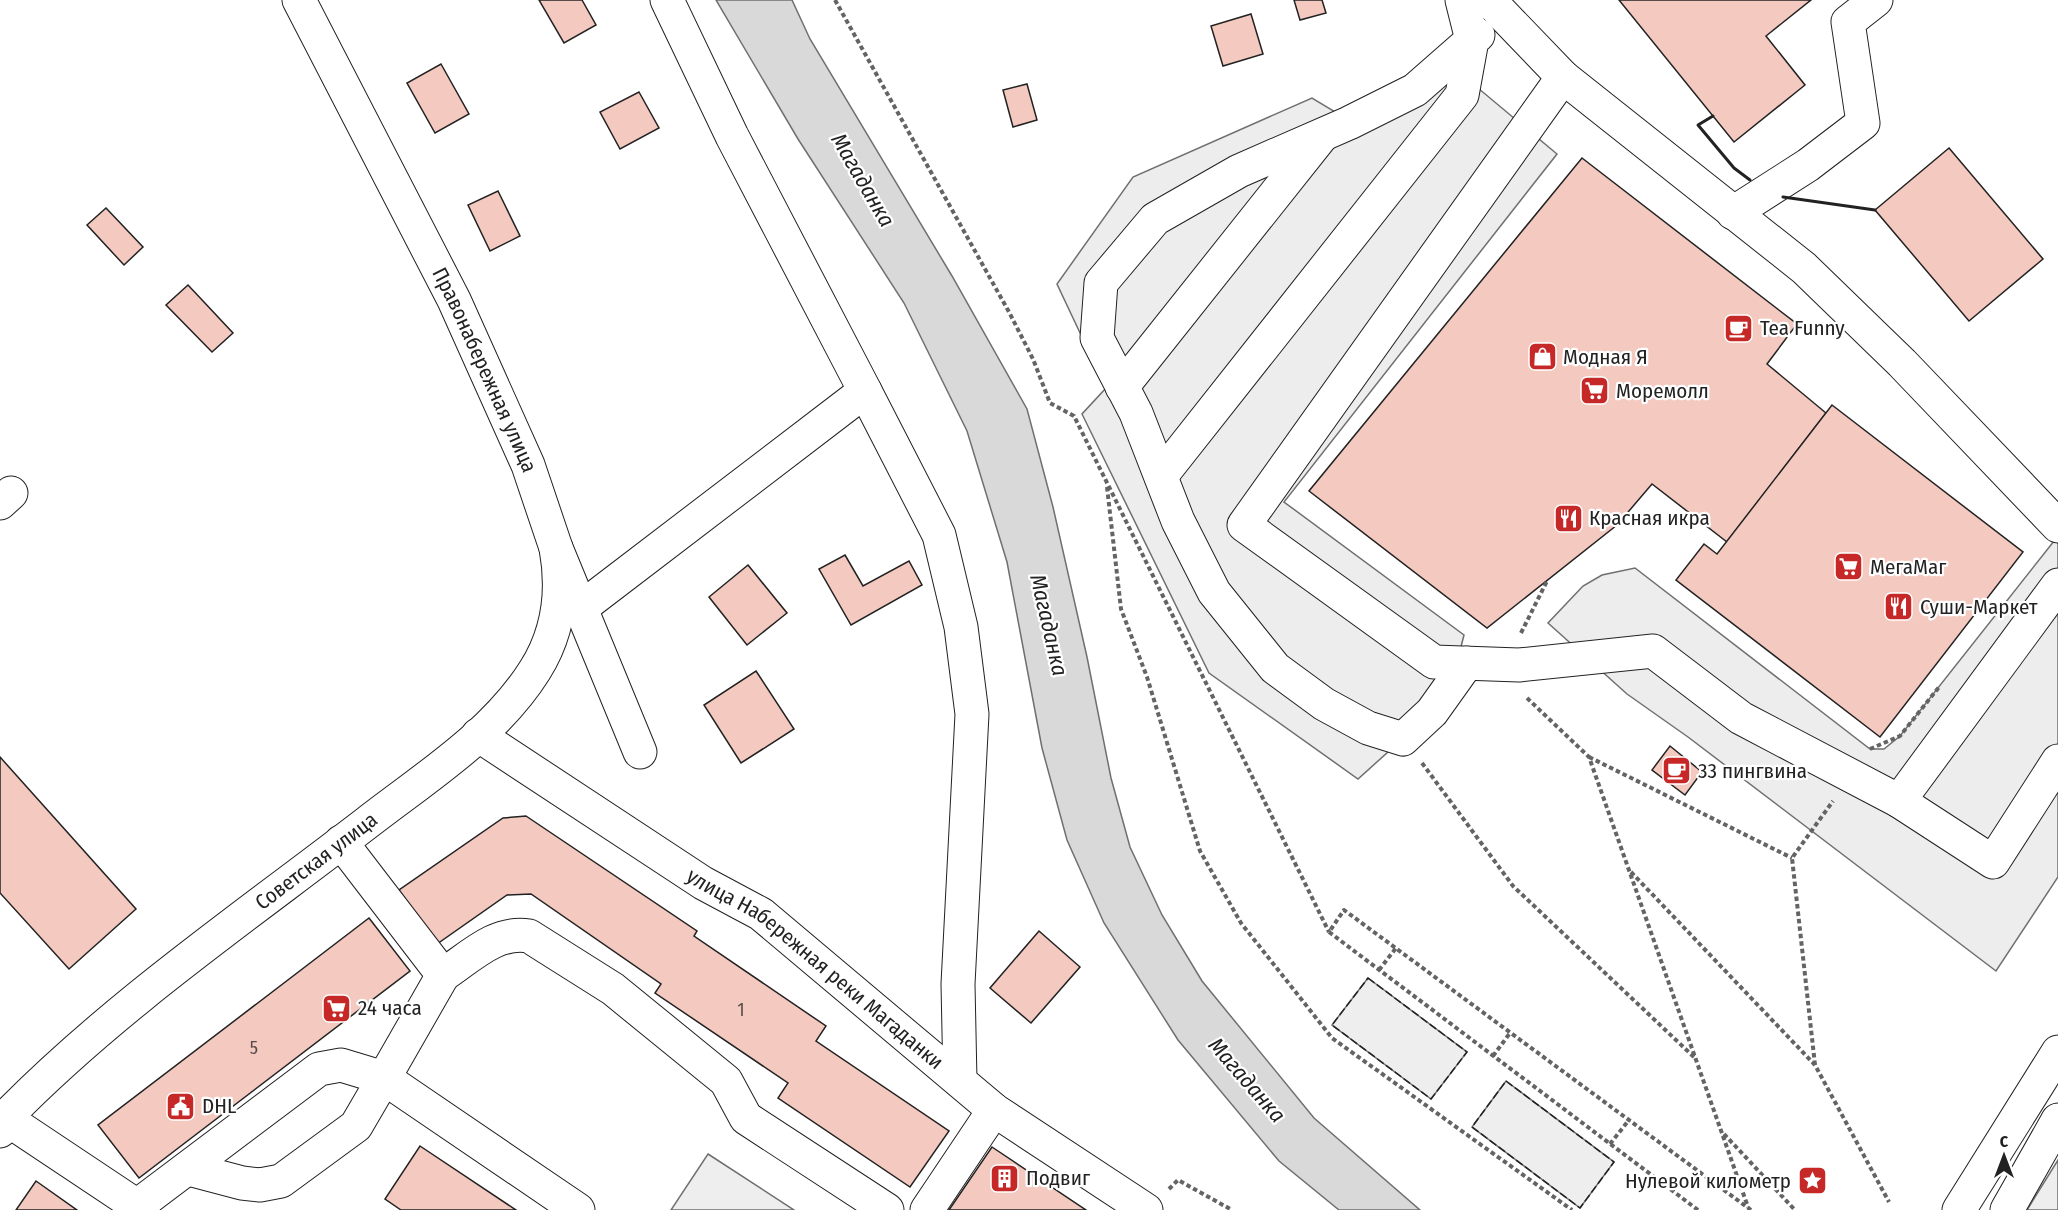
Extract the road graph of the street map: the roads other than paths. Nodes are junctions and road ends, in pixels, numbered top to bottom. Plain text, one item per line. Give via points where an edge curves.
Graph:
1 (299, 0) edge
2 (667, 0) edge
3 (1462, 0) edge
4 (1876, 0) edge
5 (1497, 8) edge
6 (1472, 40) junction
7 (1563, 77) junction
8 (1323, 134) junction
9 (1733, 213) junction
10 (1122, 387) junction
11 (865, 391) junction
12 (1161, 476) junction
13 (2058, 526) edge
14 (556, 548) junction
15 (2058, 585) edge
16 (580, 608) junction
17 (1467, 663) junction
18 (478, 735) junction
19 (640, 752) dead end
20 (2058, 761) edge
21 (1899, 801) junction
22 (341, 842) junction
23 (443, 975) junction
24 (2058, 1052) edge
25 (384, 1078) junction
26 (960, 1081) junction
27 (994, 1110) junction
28 (2058, 1120) edge
29 (3, 1124) edge
30 (189, 1169) junction
31 (140, 1208) edge
32 (578, 1210) edge
33 (887, 1210) edge
34 (927, 1210) edge
35 (1146, 1210) edge
36 (1959, 1210) edge
37 (2007, 1210) edge

1 - 14 street, Правонабережная улица via 454,300 528,465
2 - 11 street via 732,136
3 - 6 street
4 - 9 street via 1848,22 1863,123 1808,165
5 - 6 street
5 - 7 street
6 - 8 street via 1415,90
6 - 12 street via 1462,95
7 - 9 street
7 - 17 street via 1244,525 1434,662
8 - 10 street
8 - 10 street via 1239,171 1155,219 1101,283 1097,338
9 - 13 street via 1804,268 1845,307
10 - 12 street
11 - 16 street
11 - 26 street via 939,535 962,627 972,714 958,984
12 - 17 street via 1178,521 1214,592 1275,668 1324,704 1368,728 1403,738 1432,712
14 - 16 street, Правонабережная улица
14 - 18 street, Советская улица via 561,593 551,638 516,698
15 - 21 street
16 - 19 street, Правонабережная улица
17 - 21 street via 1518,665 1653,651 1741,718
18 - 22 street, Советская улица
18 - 26 street, улица Набережная реки Магаданки via 703,883 761,914
20 - 21 street via 1993,862
22 - 23 street
22 - 29 street, Советская улица via 80,1045
23 - 25 street
23 - 33 street via 500,938 514,933 529,936 613,989 726,1081 746,1118
24 - 36 street
25 - 30 street via 341,1065 319,1069
25 - 30 street via 356,1126 281,1181 242,1183
25 - 32 street
26 - 27 street, улица Набережная реки Магаданки
27 - 34 street
27 - 35 street, улица Набережная реки Магаданки
28 - 37 street
29 - 31 street
30 - 31 street

